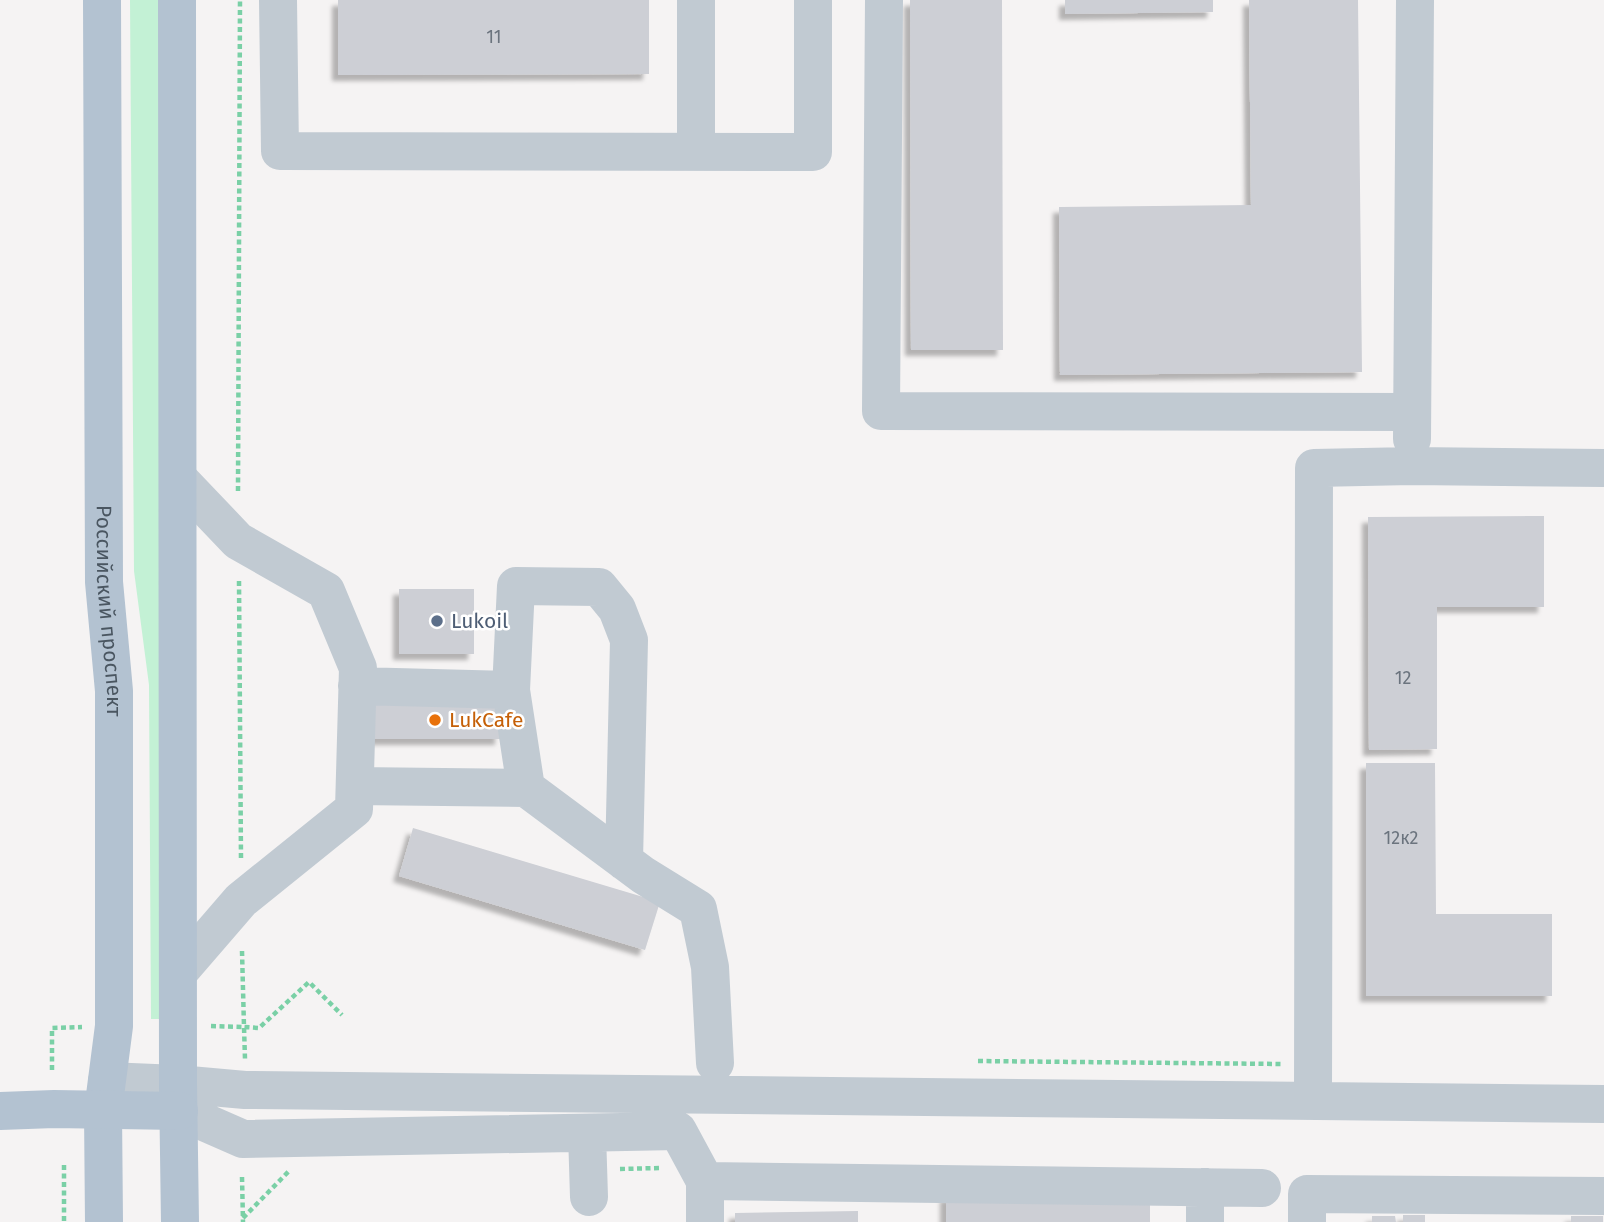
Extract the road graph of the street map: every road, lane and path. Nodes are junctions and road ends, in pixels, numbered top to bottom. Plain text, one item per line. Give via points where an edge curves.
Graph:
1 (102, 0) edge
2 (177, 0) edge
3 (278, 0) edge
4 (696, 0) edge
5 (813, 0) edge
6 (884, 0) edge
7 (1415, 0) edge
8 (695, 152) junction
9 (1412, 412) junction
10 (1412, 466) junction
11 (1604, 468) edge
12 (178, 478) junction
13 (357, 687) junction
14 (511, 690) junction
15 (355, 786) junction
16 (526, 788) junction
17 (624, 861) junction
18 (178, 973) junction
19 (210, 1026) dead end
20 (86, 1027) dead end
21 (715, 1063) dead end
22 (245, 1066) dead end
23 (52, 1070) dead end
24 (105, 1096) junction
25 (178, 1098) junction
26 (1313, 1101) junction
27 (1604, 1104) edge
28 (0, 1111) edge
29 (679, 1113) junction
30 (64, 1165) dead end
31 (588, 1166) junction
32 (290, 1171) dead end
33 (242, 1177) dead end
34 (705, 1181) junction
35 (1262, 1188) dead end
36 (1604, 1196) edge
37 (1205, 1205) edge
38 (243, 1220) edge
39 (64, 1222) edge
40 (104, 1222) edge
41 (180, 1222) edge
42 (705, 1222) edge
43 (1307, 1222) edge

1 - 24 main road, Российский проспект via 104,582 114,691 114,1026
2 - 12 main road
3 - 8 lane via 280,151
4 - 8 lane
5 - 8 lane via 813,152
6 - 9 lane via 881,411
7 - 9 lane
9 - 10 lane
10 - 11 lane
10 - 26 lane via 1314,468
12 - 13 lane via 238,541 326,591 358,668
12 - 18 main road
13 - 14 lane
13 - 15 lane
14 - 16 lane
14 - 17 lane via 516,586 599,587 617,609 629,640
15 - 16 lane
15 - 18 lane via 354,809 241,900
16 - 17 lane
17 - 21 lane via 698,909 710,967
18 - 25 main road
19 - 22 path via 244,1027
20 - 23 path via 52,1028
24 - 25 main road
24 - 28 main road via 54,1109
24 - 40 main road, Российский проспект
25 - 29 lane via 245,1090
25 - 31 lane via 243,1139
25 - 41 main road
26 - 27 lane
26 - 29 lane
29 - 31 lane
29 - 34 lane
30 - 39 path
31 - 34 path via 665,1168
32 - 38 path
33 - 38 path
34 - 37 lane
34 - 42 lane
35 - 37 lane
36 - 43 lane via 1307,1194

